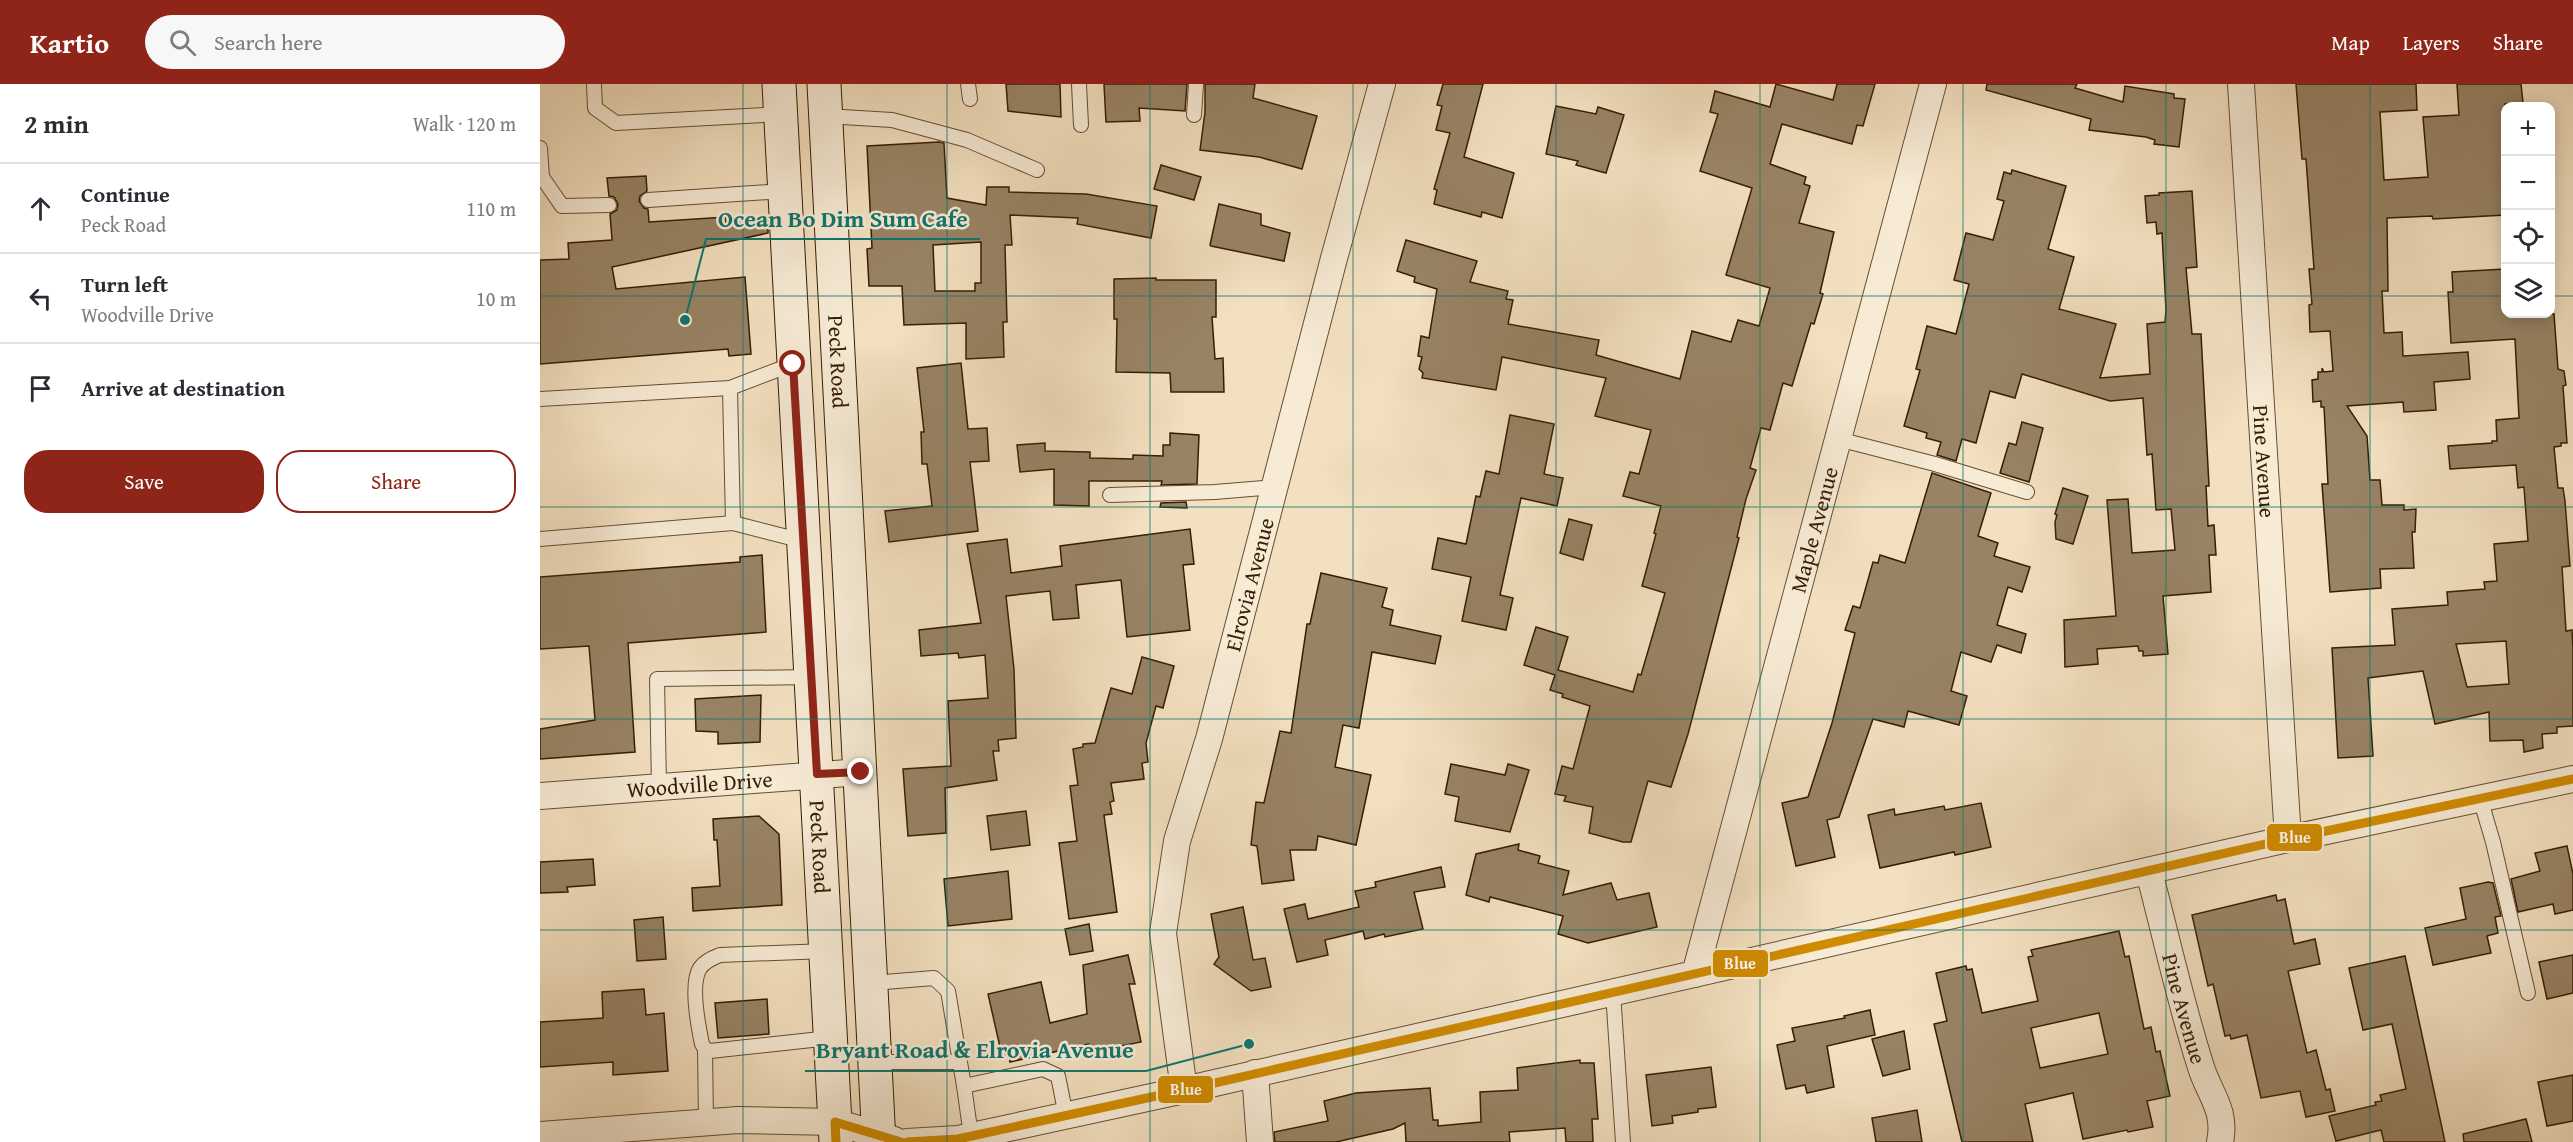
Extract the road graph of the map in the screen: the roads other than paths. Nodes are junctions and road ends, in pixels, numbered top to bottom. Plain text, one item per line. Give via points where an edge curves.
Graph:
1 (594, 84) edge
2 (824, 84) edge
3 (968, 84) edge
4 (1078, 84) edge
5 (1196, 84) edge
6 (1382, 84) edge
7 (1933, 84) edge
8 (2241, 84) edge
9 (780, 99) edge
10 (970, 99) dead end
11 (826, 116) junction
12 (1194, 116) dead end
13 (1081, 125) dead end
14 (540, 148) edge
15 (540, 159) edge
16 (1037, 170) dead end
17 (784, 191) junction
18 (648, 200) dead end
19 (609, 205) dead end
20 (839, 361) junction
21 (793, 364) junction
22 (730, 388) junction
23 (540, 399) edge
24 (1838, 440) junction
25 (1275, 487) junction
26 (2027, 492) dead end
27 (1110, 495) dead end
28 (733, 523) junction
29 (540, 539) edge
30 (805, 541) junction
31 (812, 677) junction
32 (861, 772) junction
33 (817, 774) junction
34 (2573, 779) edge
35 (659, 787) junction
36 (540, 796) edge
37 (2480, 798) junction
38 (2288, 839) junction
39 (2149, 872) junction
40 (826, 951) junction
41 (1695, 975) junction
42 (872, 983) junction
43 (1613, 993) junction
44 (2529, 993) dead end
45 (831, 1037) junction
46 (705, 1049) junction
47 (875, 1062) junction
48 (959, 1062) junction
49 (1255, 1072) junction
50 (964, 1086) junction
51 (1184, 1090) junction
52 (1066, 1116) junction
53 (706, 1122) junction
54 (836, 1132) edge
55 (540, 1134) edge
56 (972, 1136) junction
57 (892, 1140) edge
58 (1260, 1142) edge
59 (1623, 1142) edge
60 (2220, 1142) edge

1 - 9 lane via 596,108 616,123
2 - 11 main road, Peck Road
3 - 10 lane
4 - 13 lane
5 - 12 lane
6 - 25 street, Elrovia Avenue
7 - 24 street, Maple Avenue
8 - 38 street, Pine Avenue
9 - 17 main road, Peck Road
11 - 16 lane via 892,120 967,140
11 - 20 main road, Peck Road
14 - 15 lane
15 - 19 lane via 542,177 562,206
17 - 18 lane
17 - 21 main road, Peck Road
20 - 21 main road
20 - 32 main road, Peck Road
21 - 22 lane
21 - 30 main road, Peck Road
22 - 23 lane
22 - 28 lane
24 - 26 lane
24 - 41 street, Maple Avenue
25 - 27 lane
25 - 51 street, Elrovia Avenue via 1209,739 1176,841 1163,933
28 - 29 lane
28 - 30 lane
30 - 31 main road, Peck Road
31 - 33 main road, Peck Road
31 - 35 lane via 657,679
32 - 33 street, Woodville Drive
32 - 42 main road, Peck Road
33 - 35 street, Woodville Drive
33 - 40 main road, Peck Road
34 - 37 street
35 - 36 street, Woodville Drive
37 - 38 street
37 - 44 lane
38 - 39 street
39 - 41 street
39 - 60 street, Pine Avenue via 2200,1066 2216,1100 2223,1127
40 - 45 main road, Peck Road
40 - 46 lane via 720,955 709,960 700,969 695,985
41 - 43 street
42 - 47 main road, Peck Road
42 - 48 lane via 934,978 948,991
43 - 49 street
43 - 59 lane
45 - 46 lane via 725,1051
45 - 54 main road, Peck Road
46 - 53 lane
47 - 48 lane
47 - 57 main road, Peck Road
48 - 50 lane
49 - 51 street
49 - 58 street
50 - 52 lane via 1043,1068 1058,1076
50 - 56 lane
51 - 52 street
52 - 56 street
53 - 54 street via 738,1120
53 - 55 street
54 - 57 street
56 - 57 street

